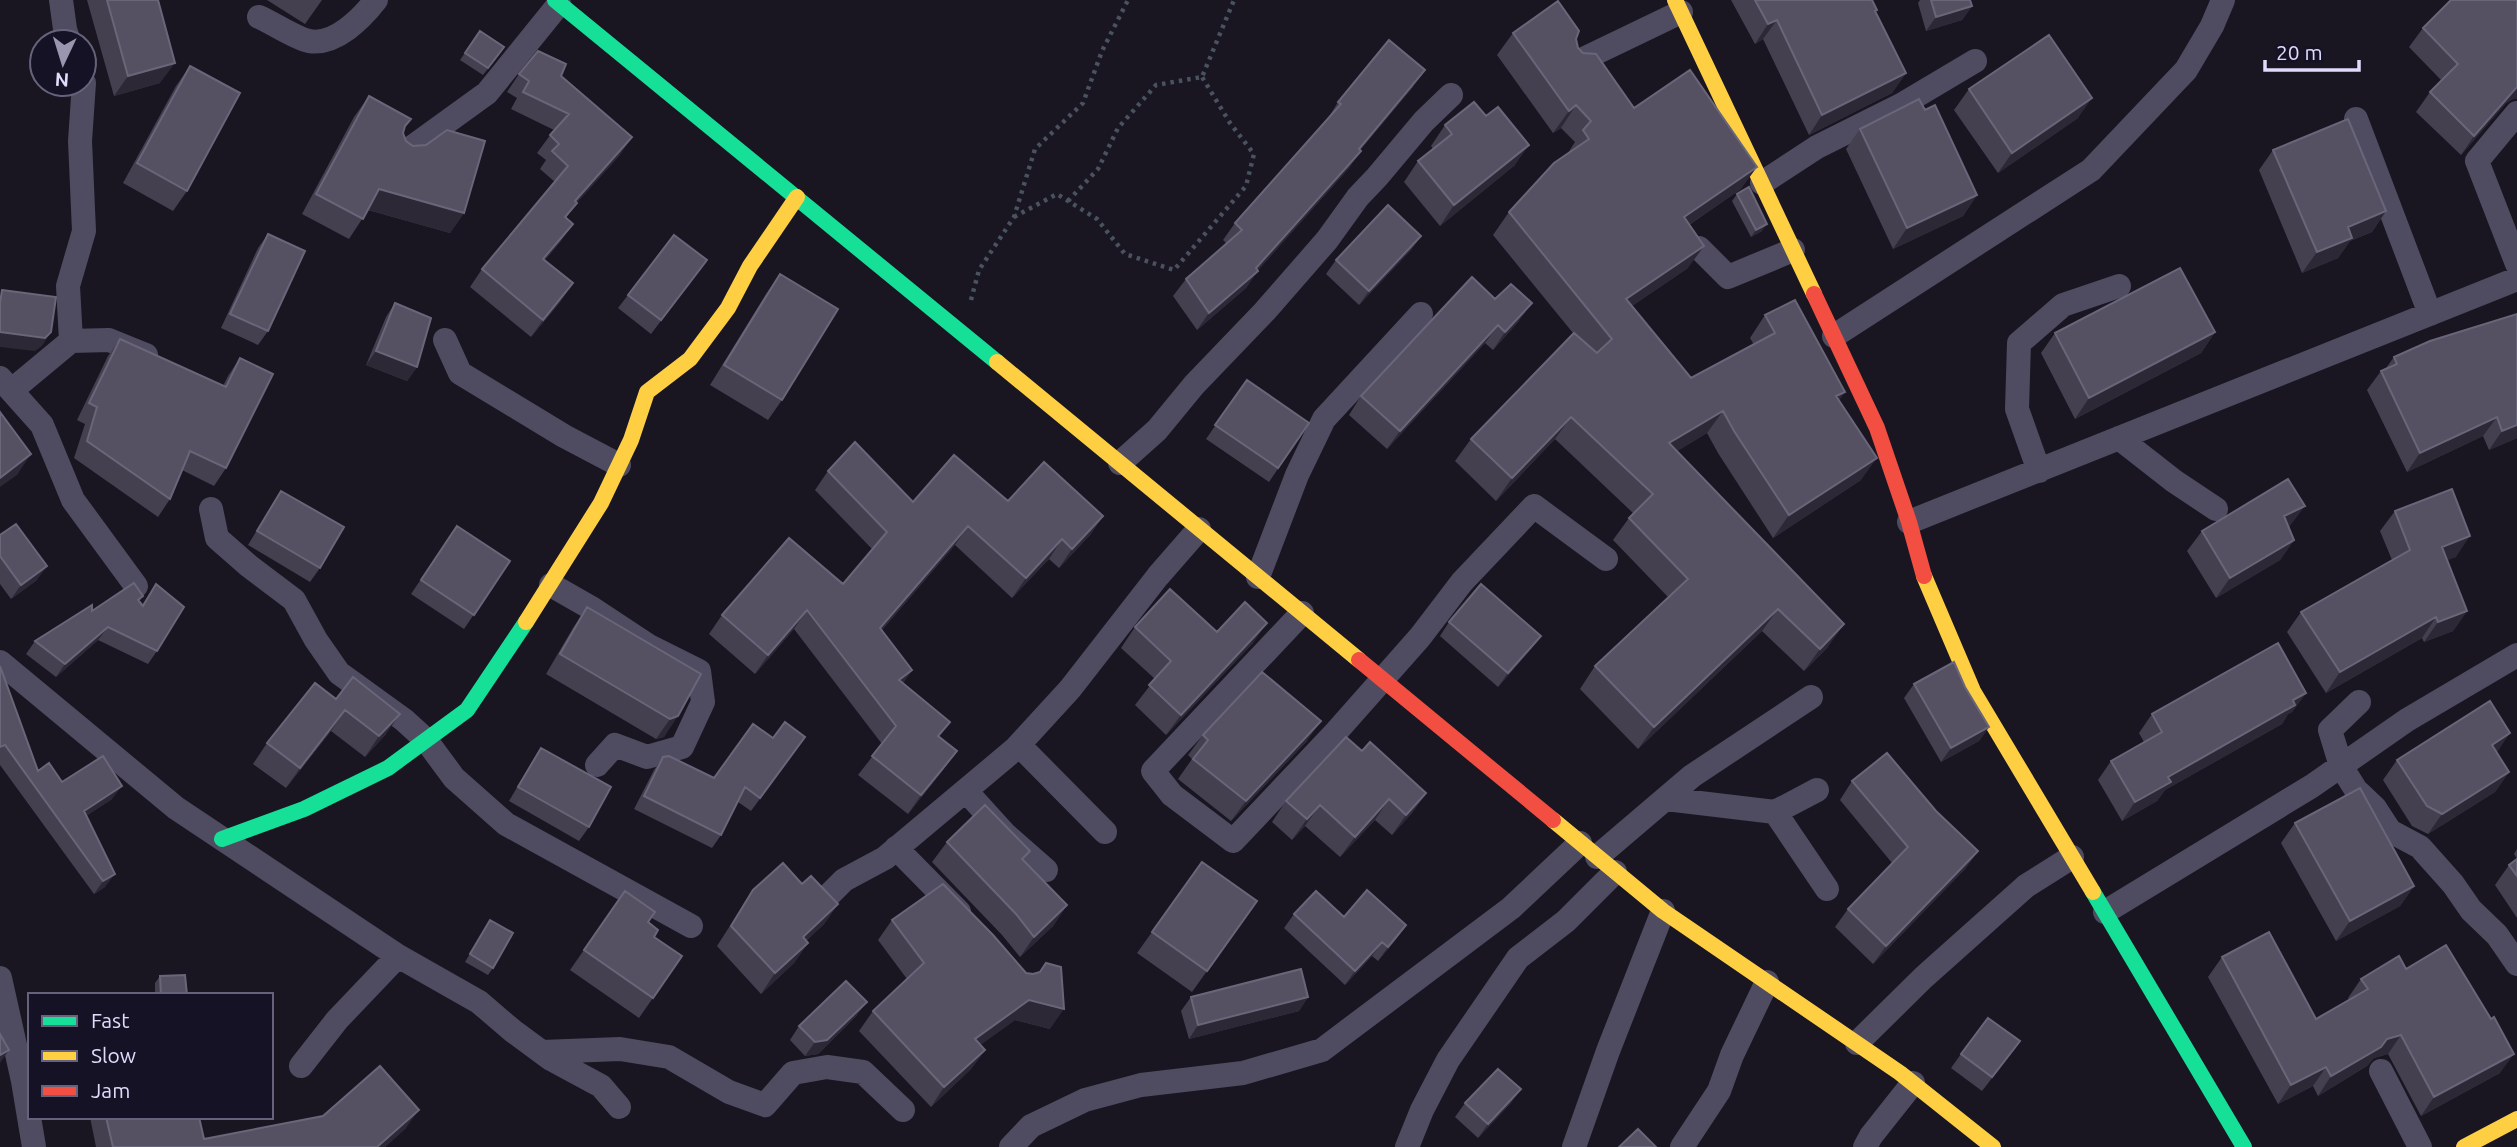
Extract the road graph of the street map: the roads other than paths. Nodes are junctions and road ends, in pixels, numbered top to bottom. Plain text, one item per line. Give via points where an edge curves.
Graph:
1 (61, 0) edge
2 (376, 0) edge
3 (2223, 0) edge
4 (557, 2) edge
5 (1678, 6) edge
6 (259, 17) dead end
7 (65, 28) edge
8 (1975, 61) dead end
9 (1575, 63) edge
10 (1451, 95) dead end
11 (83, 98) edge
12 (2517, 113) edge
13 (2356, 119) dead end
14 (404, 153) edge
15 (1762, 183) junction
16 (797, 197) junction
17 (1699, 248) edge
18 (1793, 250) junction
19 (2517, 264) edge
20 (2517, 279) edge
21 (2119, 286) dead end
22 (1421, 314) dead end
23 (2430, 314) junction
24 (1834, 336) junction
25 (445, 340) dead end
26 (71, 341) junction
27 (166, 365) edge
28 (6, 384) edge
29 (2119, 438) junction
30 (1120, 463) junction
31 (620, 465) junction
32 (2039, 471) junction
33 (211, 509) dead end
34 (2216, 509) dead end
35 (1909, 522) junction
36 (1199, 529) junction
37 (1606, 559) dead end
38 (1258, 577) junction
39 (551, 585) junction
40 (136, 586) edge
41 (1302, 613) junction
42 (2517, 655) edge
43 (0, 662) edge
44 (1382, 680) junction
45 (1811, 697) dead end
46 (2359, 702) dead end
47 (426, 740) junction
48 (1019, 745) junction
49 (597, 765) dead end
50 (2341, 766) junction
51 (1817, 790) dead end
52 (967, 791) junction
53 (1666, 799) junction
54 (1775, 812) junction
55 (1105, 832) dead end
56 (222, 839) junction
57 (896, 848) junction
58 (1597, 857) junction
59 (2072, 857) junction
60 (1046, 870) dead end
61 (1827, 889) dead end
62 (827, 897) edge
63 (1663, 911) junction
64 (2105, 912) junction
65 (691, 926) dead end
66 (973, 927) edge
67 (398, 956) junction
68 (2517, 964) edge
69 (0, 978) edge
70 (1767, 982) junction
71 (1857, 1043) junction
72 (22, 1046) edge
73 (542, 1052) junction
74 (301, 1066) dead end
75 (2381, 1071) edge
76 (1913, 1083) junction
77 (28, 1096) edge
78 (619, 1107) dead end
79 (903, 1110) dead end
80 (31, 1119) edge
81 (2517, 1119) edge
82 (34, 1147) edge
83 (1011, 1147) edge
84 (1407, 1147) edge
85 (1574, 1147) edge
86 (1682, 1147) edge
87 (1865, 1147) edge
88 (1993, 1147) edge
89 (2244, 1147) edge
90 (2420, 1147) edge
91 (2464, 1147) edge

1 - 7 street
2 - 6 street via 361,20 334,37 309,41
3 - 24 street via 2186,70 2091,170
4 - 14 street via 488,93
4 - 16 street
5 - 9 street
5 - 15 street
8 - 15 street via 1817,147
10 - 30 street via 1358,197 1265,311 1157,430
11 - 26 street via 84,231 68,286
12 - 19 street via 2477,161
13 - 23 street
15 - 18 street
16 - 30 street
16 - 31 street via 728,308 690,359 647,392
17 - 18 street via 1728,276
18 - 24 street
20 - 23 street
21 - 32 street via 2063,305 2018,343 2017,409
22 - 38 street via 1324,419
23 - 29 street
24 - 35 street via 1877,428
25 - 31 street via 460,373
26 - 27 street via 109,340
26 - 28 street
28 - 40 street via 42,425 73,500
29 - 32 street
29 - 34 street
30 - 36 street
31 - 39 street
32 - 35 street
33 - 47 street via 217,538 294,600 340,673
35 - 59 street via 1925,580 1973,691
36 - 38 street
36 - 48 street
37 - 44 street via 1534,506 1462,582
38 - 41 street
39 - 47 street via 467,710
39 - 49 street via 649,646 699,671 703,702 682,747 647,757 615,745
41 - 44 street
41 - 44 street via 1153,771 1172,794 1233,841
42 - 50 street via 2407,720
43 - 56 street via 176,808
44 - 58 street
45 - 53 street via 1692,776
46 - 50 street via 2330,730
47 - 56 street via 388,768 304,809
47 - 65 street via 454,778 506,824
48 - 52 street
48 - 55 street
50 - 64 street
50 - 68 street via 2390,831 2420,847
51 - 54 street
52 - 57 street
52 - 60 street via 1005,834
53 - 54 street
53 - 58 street
54 - 61 street
56 - 67 street
57 - 62 street via 844,880
57 - 66 street
58 - 63 street
58 - 83 street via 1511,908 1322,1049 1243,1073 1141,1085 1084,1100 1031,1126
58 - 84 street via 1566,921 1518,958 1448,1060
59 - 64 street
59 - 71 street via 2026,887
63 - 70 street
63 - 85 street
64 - 89 street
67 - 73 street via 479,1002
67 - 74 street
69 - 72 street
70 - 71 street
70 - 86 street via 1719,1091
71 - 76 street
72 - 77 street
73 - 78 street via 601,1086
73 - 79 street via 620,1049 669,1057 729,1092 765,1105 793,1073 827,1067 863,1072
75 - 90 street
76 - 87 street
76 - 88 street
80 - 82 street
81 - 91 street

